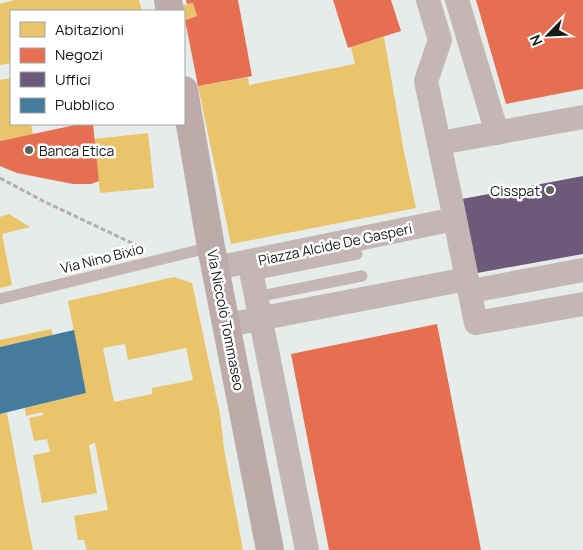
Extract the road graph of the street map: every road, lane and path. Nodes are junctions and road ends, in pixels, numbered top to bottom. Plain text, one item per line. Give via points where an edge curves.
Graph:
1 (428, 0) edge
2 (457, 0) edge
3 (185, 96) edge
4 (583, 117) edge
5 (497, 133) junction
6 (440, 143) junction
7 (0, 178) edge
8 (455, 219) junction
9 (140, 247) dead end
10 (357, 254) dead end
11 (214, 258) junction
12 (583, 270) edge
13 (362, 276) dead end
14 (469, 285) junction
15 (254, 288) junction
16 (0, 299) edge
17 (583, 304) edge
18 (227, 325) junction
19 (270, 550) edge
20 (307, 550) edge

1 - 6 street via 440,40 426,81
2 - 5 street
3 - 11 street, Via Niccolò Tommaseo
4 - 5 street
5 - 6 street
6 - 8 street
7 - 9 path
8 - 14 street
8 - 15 street, Piazza Alcide De Gasperi
10 - 15 lane
11 - 15 street, Piazza Alcide De Gasperi
11 - 16 lane, Via Nino Bixio
11 - 18 street, Via Niccolò Tommaseo
12 - 14 street, Piazza Alcide De Gasperi
13 - 15 lane
14 - 15 street, Piazza Alcide De Gasperi
14 - 17 street via 476,323
15 - 18 street, Piazza Alcide De Gasperi
15 - 20 street
18 - 19 street, Via Niccolò Tommaseo

